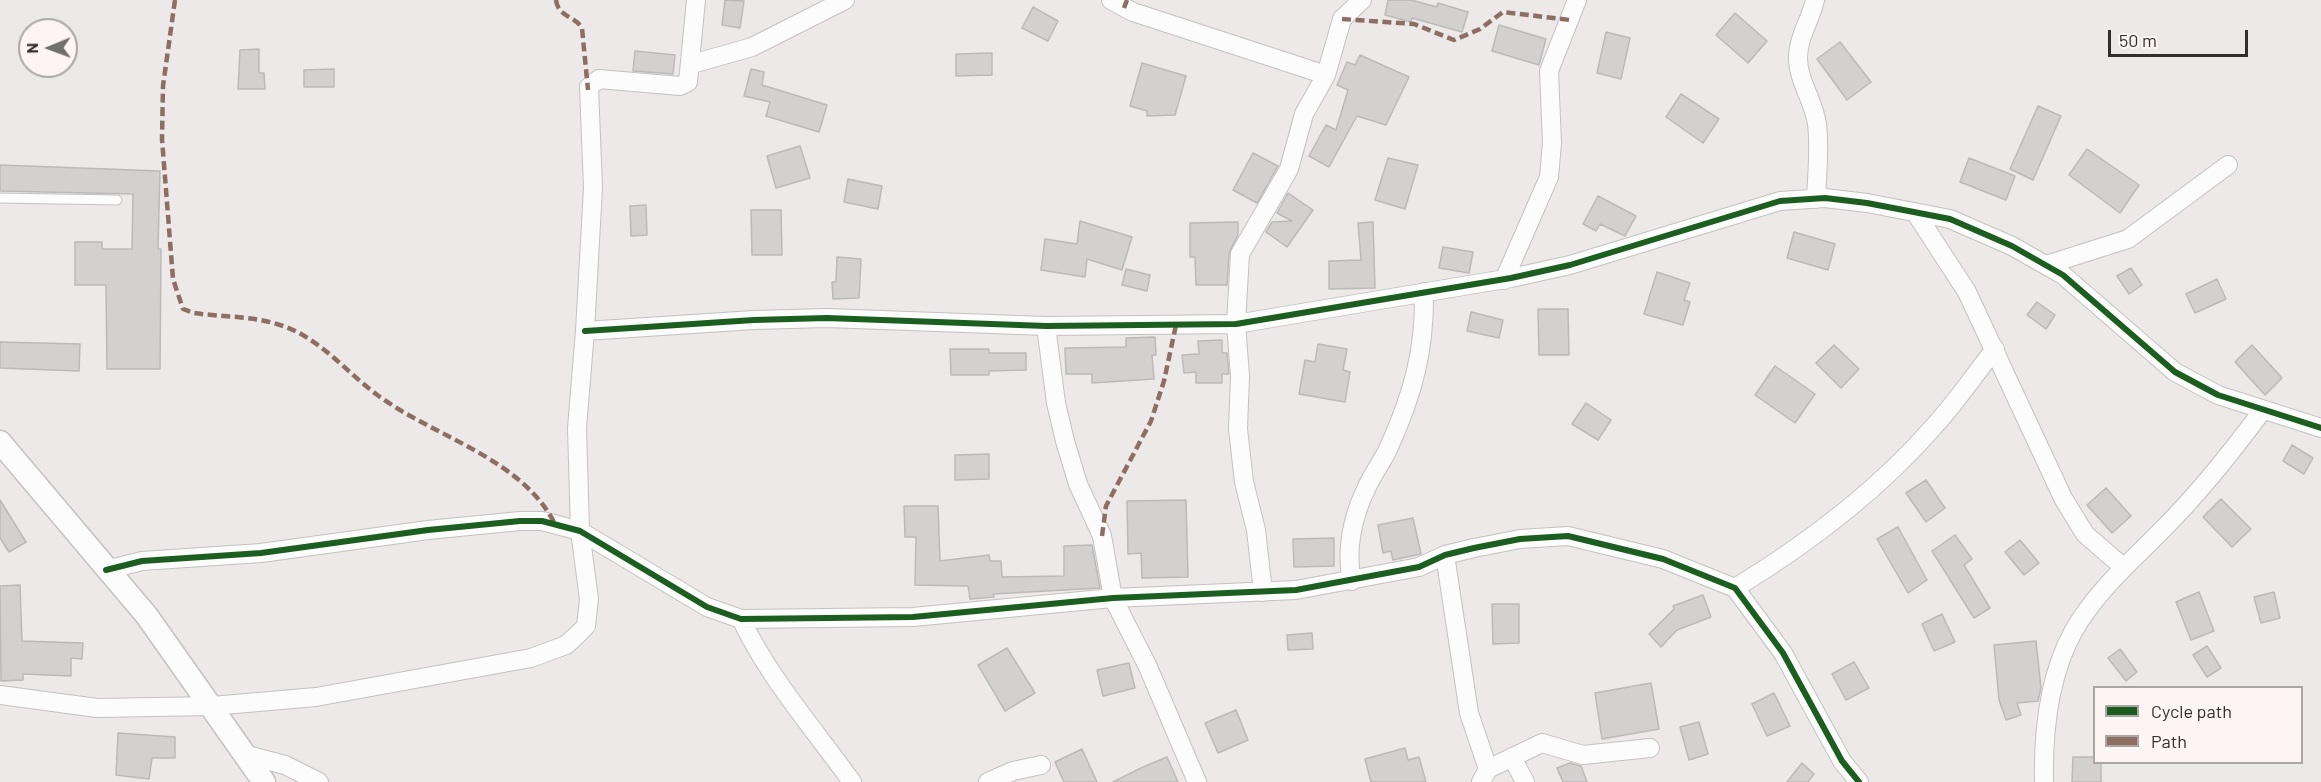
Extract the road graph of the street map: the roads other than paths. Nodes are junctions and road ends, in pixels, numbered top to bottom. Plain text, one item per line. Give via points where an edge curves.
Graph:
1 (696, 0) edge
2 (845, 0) edge
3 (1112, 0) edge
4 (1362, 0) edge
5 (1577, 0) edge
6 (1815, 0) edge
7 (692, 64) junction
8 (1326, 75) junction
9 (2228, 165) dead end
10 (0, 198) edge
11 (1816, 199) junction
12 (117, 200) dead end
13 (1914, 212) junction
14 (2046, 265) junction
15 (1504, 280) junction
16 (1424, 292) junction
17 (1236, 324) junction
18 (1046, 326) junction
19 (585, 332) junction
20 (1995, 349) junction
21 (2262, 411) junction
22 (2321, 428) edge
23 (0, 442) edge
24 (580, 531) junction
25 (1445, 555) junction
26 (2122, 567) junction
27 (106, 570) junction
28 (1352, 580) junction
29 (1735, 588) junction
30 (1263, 592) junction
31 (1113, 598) junction
32 (741, 619) junction
33 (0, 694) edge
34 (212, 706) junction
35 (1650, 747) dead end
36 (247, 755) junction
37 (1512, 757) junction
38 (1041, 765) dead end
39 (1485, 775) edge
40 (264, 782) edge
41 (319, 782) edge
42 (852, 782) edge
43 (988, 782) edge
44 (1197, 782) edge
45 (1525, 782) edge
46 (1859, 782) edge
47 (2044, 782) edge

1 - 7 street
2 - 7 street via 752,47
3 - 8 street via 1133,12
4 - 8 street via 1342,19
5 - 15 street via 1549,71 1549,177
6 - 11 street via 1798,59 1817,123
7 - 19 street via 688,82 681,86 599,79 589,87 593,188
8 - 17 street via 1304,114 1289,169 1240,254
9 - 14 street via 2128,239
10 - 12 lane
11 - 13 street
11 - 15 street via 1780,201 1570,266
13 - 14 street via 1950,219
13 - 20 street via 1967,292
14 - 21 street via 2104,308 2175,372 2218,395
15 - 16 street
16 - 17 street
16 - 28 street via 1425,332 1419,364 1389,448 1358,507 1349,568
17 - 18 street
17 - 30 street via 1240,376 1238,429
18 - 19 street via 827,318
18 - 31 street via 1065,441 1078,484 1102,536
19 - 24 street via 577,428
20 - 26 street via 2063,498 2085,534
20 - 29 street via 1936,424 1880,483 1780,560
21 - 22 street
21 - 26 street via 2195,495
23 - 27 street
24 - 27 street via 520,521 323,546 142,561
24 - 32 street via 698,602
24 - 34 street via 590,599 586,626 566,645 549,654 316,697
25 - 28 street via 1419,567
25 - 29 street via 1520,539 1568,536 1663,559
25 - 39 street via 1469,712
26 - 47 street via 2073,632 2057,670 2043,758
27 - 34 street via 147,616
28 - 30 street
29 - 46 street via 1783,653 1842,761
30 - 31 street
31 - 32 street via 913,617
31 - 44 street via 1148,667
32 - 42 street via 774,674
33 - 34 street via 97,708
34 - 36 street
35 - 37 street via 1583,755 1542,743
36 - 40 street
36 - 41 street via 285,765
37 - 39 street
37 - 45 street
38 - 43 street

